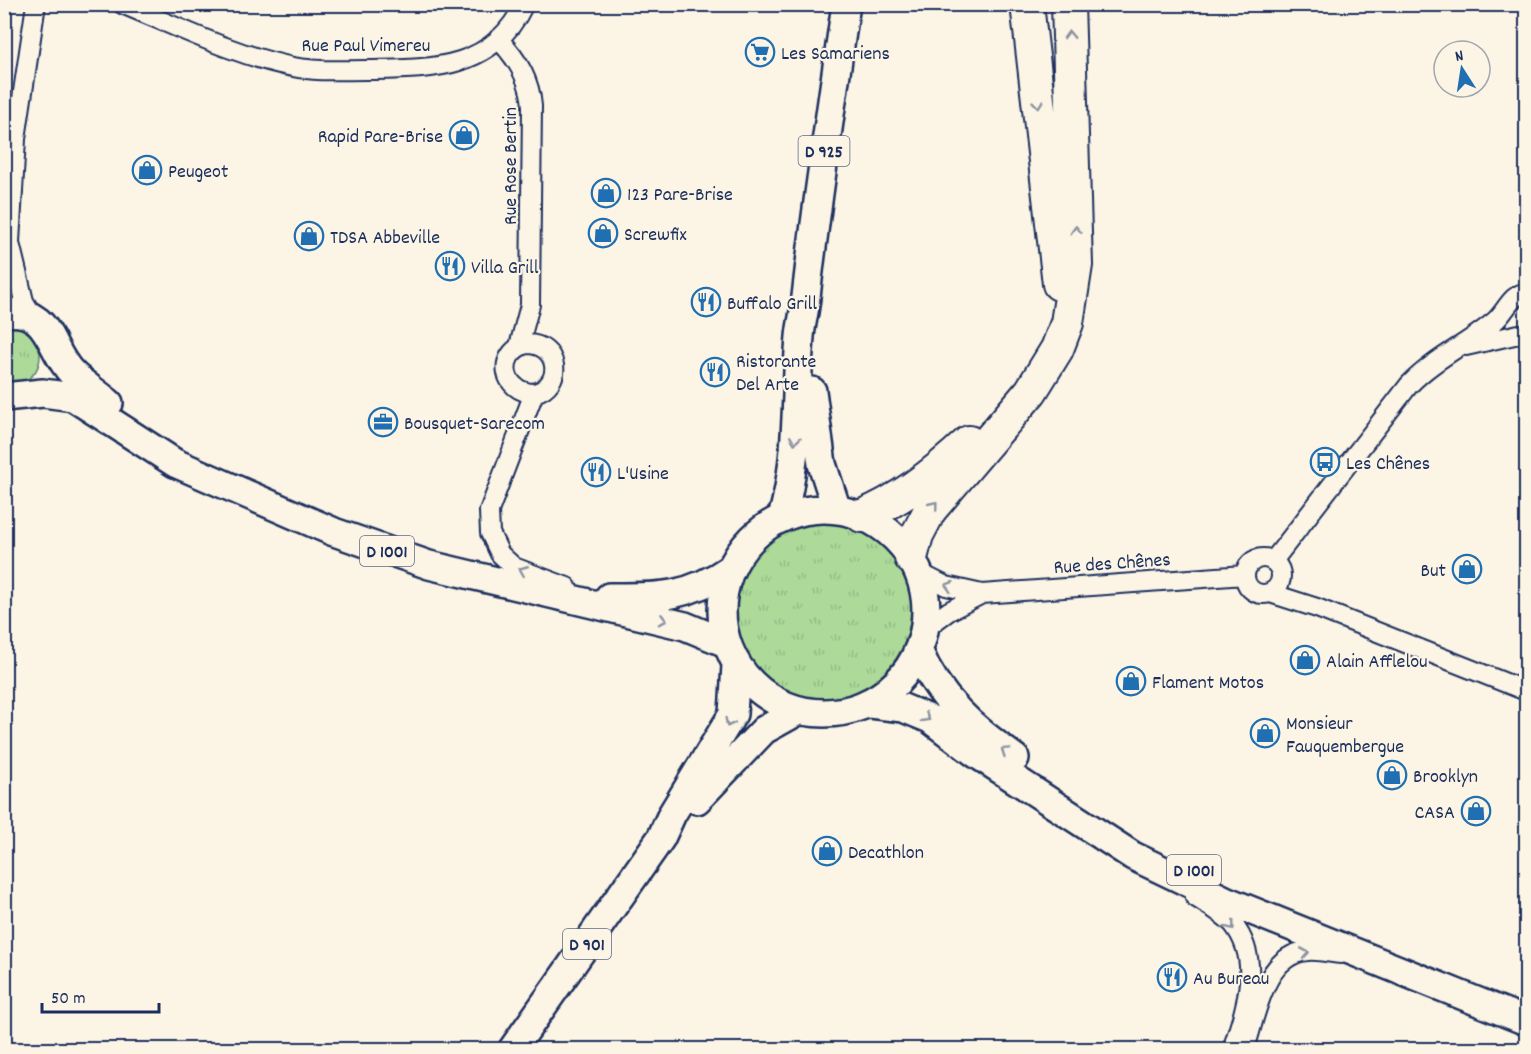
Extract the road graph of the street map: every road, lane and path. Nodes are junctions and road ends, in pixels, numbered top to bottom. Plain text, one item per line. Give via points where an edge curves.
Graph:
1 (36, 4) edge
2 (122, 4) edge
3 (524, 4) edge
4 (846, 4) edge
5 (1027, 4) edge
6 (1068, 4) edge
7 (498, 39) junction
8 (10, 242) junction
9 (4, 267) edge
10 (1527, 293) edge
11 (806, 299) junction
12 (530, 305) junction
13 (1507, 310) junction
14 (4, 313) edge
15 (34, 318) junction
16 (1523, 335) edge
17 (54, 344) junction
18 (519, 346) junction
19 (541, 346) junction
20 (1456, 349) junction
21 (534, 393) junction
22 (17, 396) edge
23 (216, 481) junction
24 (850, 513) junction
25 (782, 518) junction
26 (915, 565) junction
27 (1277, 567) junction
28 (731, 568) junction
29 (1245, 575) junction
30 (1270, 593) junction
31 (982, 594) junction
32 (566, 597) junction
33 (597, 597) junction
34 (1317, 608) junction
35 (921, 639) junction
36 (731, 654) junction
37 (1527, 692) edge
38 (870, 704) junction
39 (798, 711) junction
40 (661, 838) junction
41 (1133, 856) junction
42 (1366, 957) junction
43 (1527, 1008) edge
44 (1527, 1021) edge
45 (512, 1050) edge
46 (1232, 1050) edge
47 (1245, 1050) edge

1 - 8 street via 16,146
2 - 7 street, Rue Paul Vimereu via 251,55 295,68 444,66 466,60
3 - 7 street, Rue Paul Vimereu via 513,25
4 - 11 main road, D 925 via 817,194
5 -> 24 highway via 1059,284 1049,340 1024,381 962,449 881,508
26 -> 6 highway via 917,535 930,510 1030,391 1057,349 1067,323 1076,265
7 - 12 street, Rue Rose Bertin via 520,64 531,93
8 - 9 street
8 - 15 street via 24,302
10 - 13 street via 1512,300
11 - 24 main road, D 925 via 816,429 824,474
11 -> 25 main road, D 925 via 800,336 797,421
12 - 18 street, Rue Rose Bertin
12 - 19 street, Rue Rose Bertin
13 - 16 street via 1510,325
13 - 20 street
14 - 15 main road
15 - 17 main road
16 - 20 street
17 - 22 main road via 52,370 41,387
17 - 23 main road, D 1001 via 73,374
18 - 19 street
18 - 21 street via 508,357 508,379 519,390
19 - 21 street via 553,358 555,372 548,386
20 - 27 street via 1428,365 1409,385
33 -> 21 street via 514,567 500,554 490,533 489,511
22 - 23 main road, D 1001 via 55,393 73,397 175,463
23 - 32 main road, D 1001 via 334,532 429,565
24 - 25 main road via 806,511
24 - 26 main road via 887,531
25 - 28 main road via 752,538
31 -> 26 street, Rue des Chênes via 946,586
26 - 35 main road via 926,605
27 - 29 street via 1264,559 1255,560
27 - 30 street via 1279,585
27 - 34 street
28 - 33 main road, D 1001 via 695,590
28 - 36 main road via 721,610
29 - 30 street via 1252,590
29 - 31 street, Rue des Chênes
30 - 34 street
31 - 35 street, Rue des Chênes via 949,611
32 - 33 main road, D 1001
32 -> 36 main road, D 1001 via 685,626
34 - 37 street
35 - 38 main road via 899,680
43 -> 35 main road, D 1001 via 1213,880 1142,843 988,739 946,700 928,675
36 - 39 main road via 766,696
36 -> 40 main road, D 901 via 733,714
38 - 39 main road via 836,713
38 -> 41 main road, D 1001 via 903,708 930,719
39 - 40 main road, D 901 via 764,730
40 - 45 main road, D 901
41 - 42 main road, D 1001 via 1225,900
41 -> 46 street via 1233,924 1248,957 1250,977 1248,1000
42 - 44 main road, D 1001
47 -> 42 street via 1273,971 1289,958 1307,951

